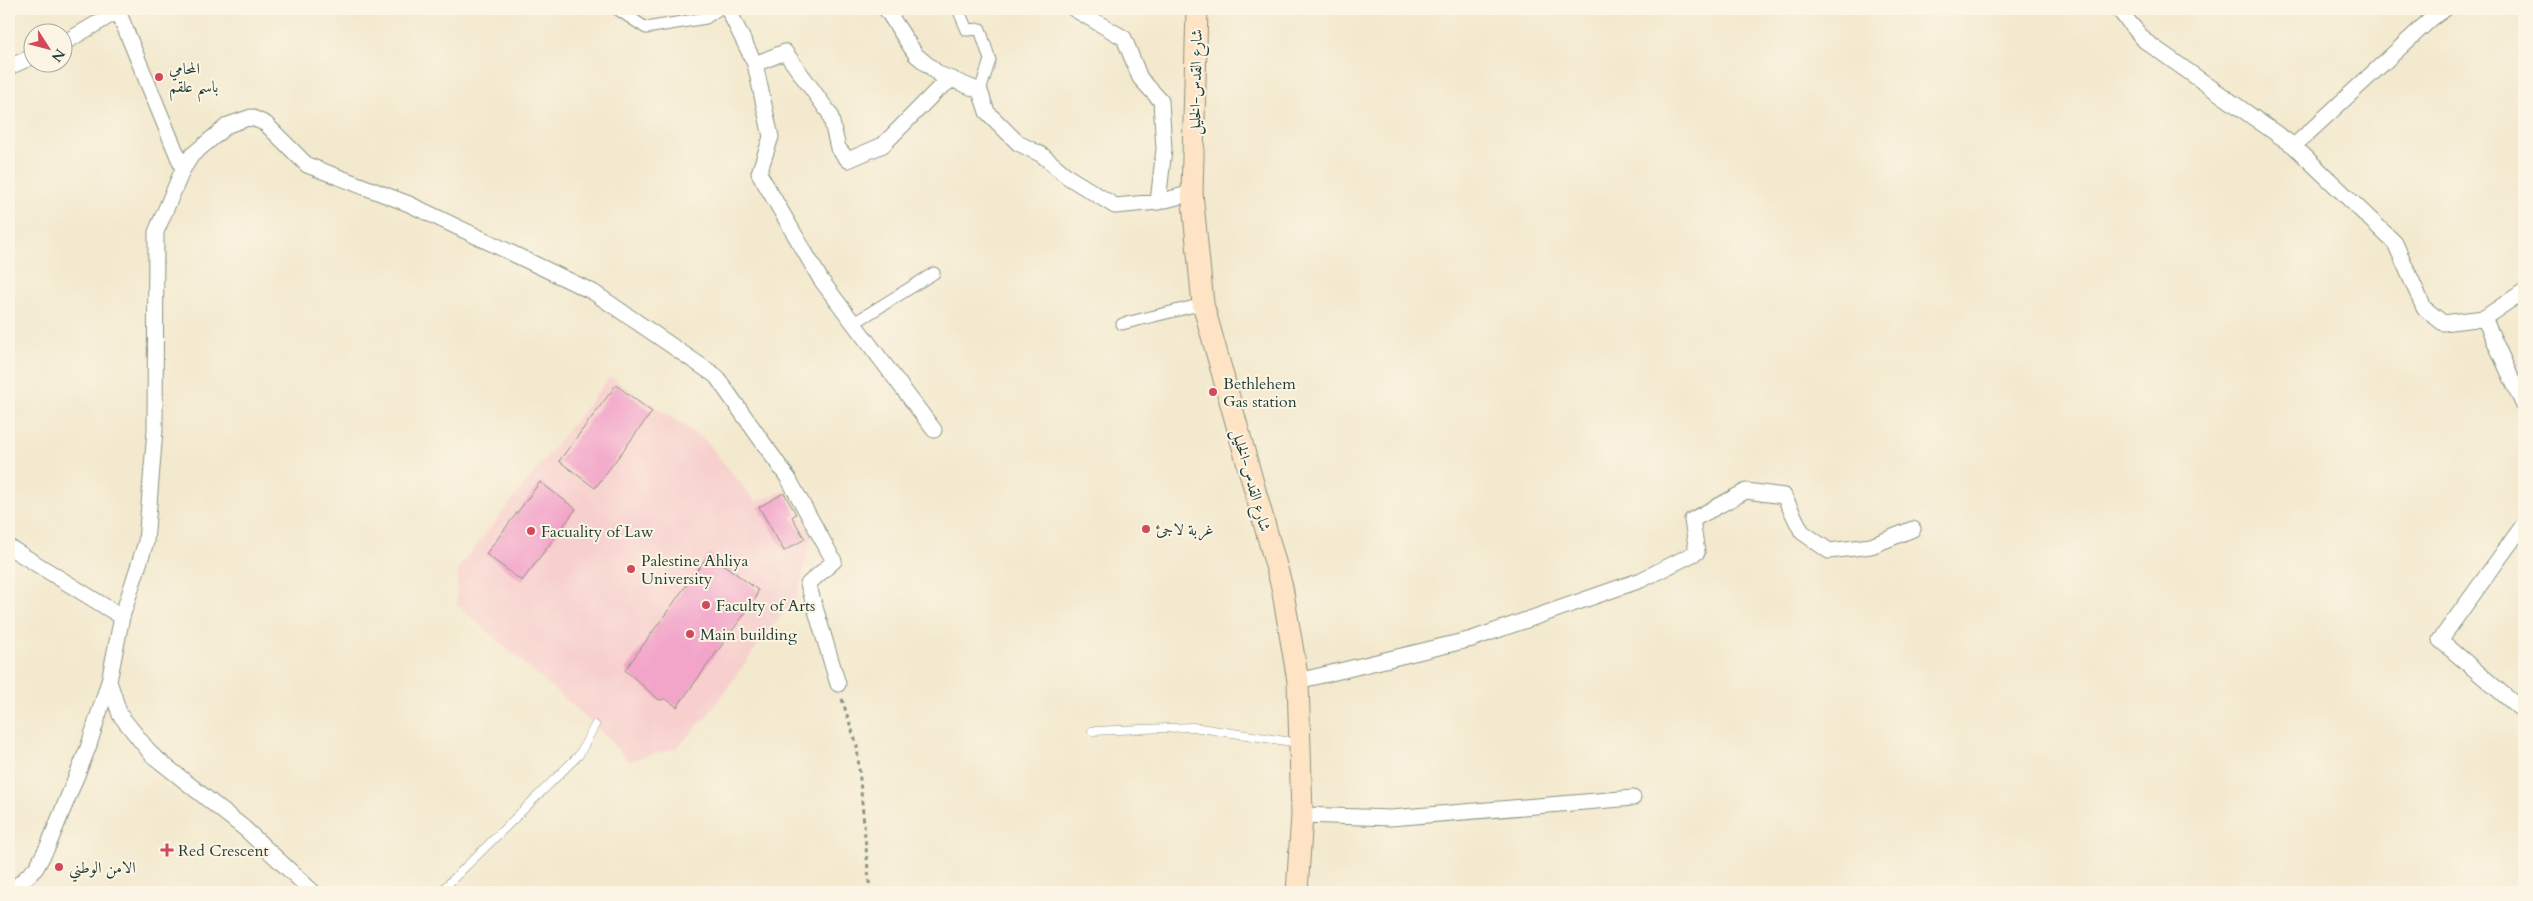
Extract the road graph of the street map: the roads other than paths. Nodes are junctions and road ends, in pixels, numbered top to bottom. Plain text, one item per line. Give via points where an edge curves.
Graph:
1 (617, 9) edge
2 (725, 9) edge
3 (886, 9) edge
4 (958, 9) edge
5 (1074, 9) edge
6 (1197, 9) edge
7 (2118, 9) edge
8 (2445, 9) edge
9 (120, 10) edge
10 (72, 38) edge
11 (22, 61) edge
12 (755, 64) junction
13 (9, 67) edge
14 (953, 79) junction
15 (980, 91) junction
16 (2294, 146) junction
17 (183, 169) junction
18 (1192, 193) junction
19 (1158, 202) junction
20 (934, 273) dead end
21 (2524, 291) edge
22 (1203, 304) junction
23 (2484, 318) junction
24 (854, 322) junction
25 (1122, 324) dead end
26 (2524, 406) edge
27 (934, 430) dead end
28 (2524, 524) edge
29 (1913, 530) dead end
30 (9, 547) edge
31 (122, 618) junction
32 (1298, 680) junction
33 (109, 681) junction
34 (838, 684) road end
35 (2524, 712) edge
36 (595, 725) dead end
37 (1092, 731) dead end
38 (1300, 744) junction
39 (1633, 798) dead end
40 (1302, 815) junction
41 (11, 892) edge
42 (313, 892) edge
43 (440, 892) edge
44 (1297, 892) edge

1 - 2 street via 646,28 706,18
2 - 12 street
3 - 14 street via 916,55 939,74
4 - 15 street via 967,30 980,29 990,60
5 - 19 street via 1124,38 1140,78 1161,100 1164,149
6 - 18 main road, شارع القدس-الخليل
7 - 16 street via 2145,41
8 - 16 street
9 - 10 street
9 - 17 street
11 - 13 street
12 - 14 street via 785,52 830,114 838,148 848,160 883,145 937,90
12 - 24 street via 771,137 759,173 821,280
14 - 15 street
15 - 19 street via 987,112 1018,143 1042,155 1068,177 1116,206
16 - 23 street via 2395,243 2424,308 2443,323
17 - 31 street via 156,232 155,430 146,542
17 - 34 street via 192,156 228,125 251,118 266,124 307,165 409,204 593,292 716,376 788,478 834,562 808,584
18 - 19 street
18 - 22 main road, شارع القدس-الخليل
20 - 24 street
21 - 23 street
22 - 25 street
22 - 32 main road, شارع القدس-الخليل via 1282,587
23 - 26 street
24 - 27 street
28 - 35 street via 2440,640
29 - 32 street via 1871,546 1829,551 1802,532 1784,496 1746,491 1692,520 1697,552 1641,580 1472,639
30 - 31 street
31 - 33 street
32 - 38 main road, شارع القدس-الخليل
33 - 41 street via 88,748 48,846 36,868
33 - 42 street via 120,715 152,756 244,828
36 - 43 lane via 579,755
37 - 38 lane via 1193,727
38 - 40 main road, شارع القدس-الخليل
39 - 40 street via 1391,818
40 - 44 main road, شارع القدس-الخليل

